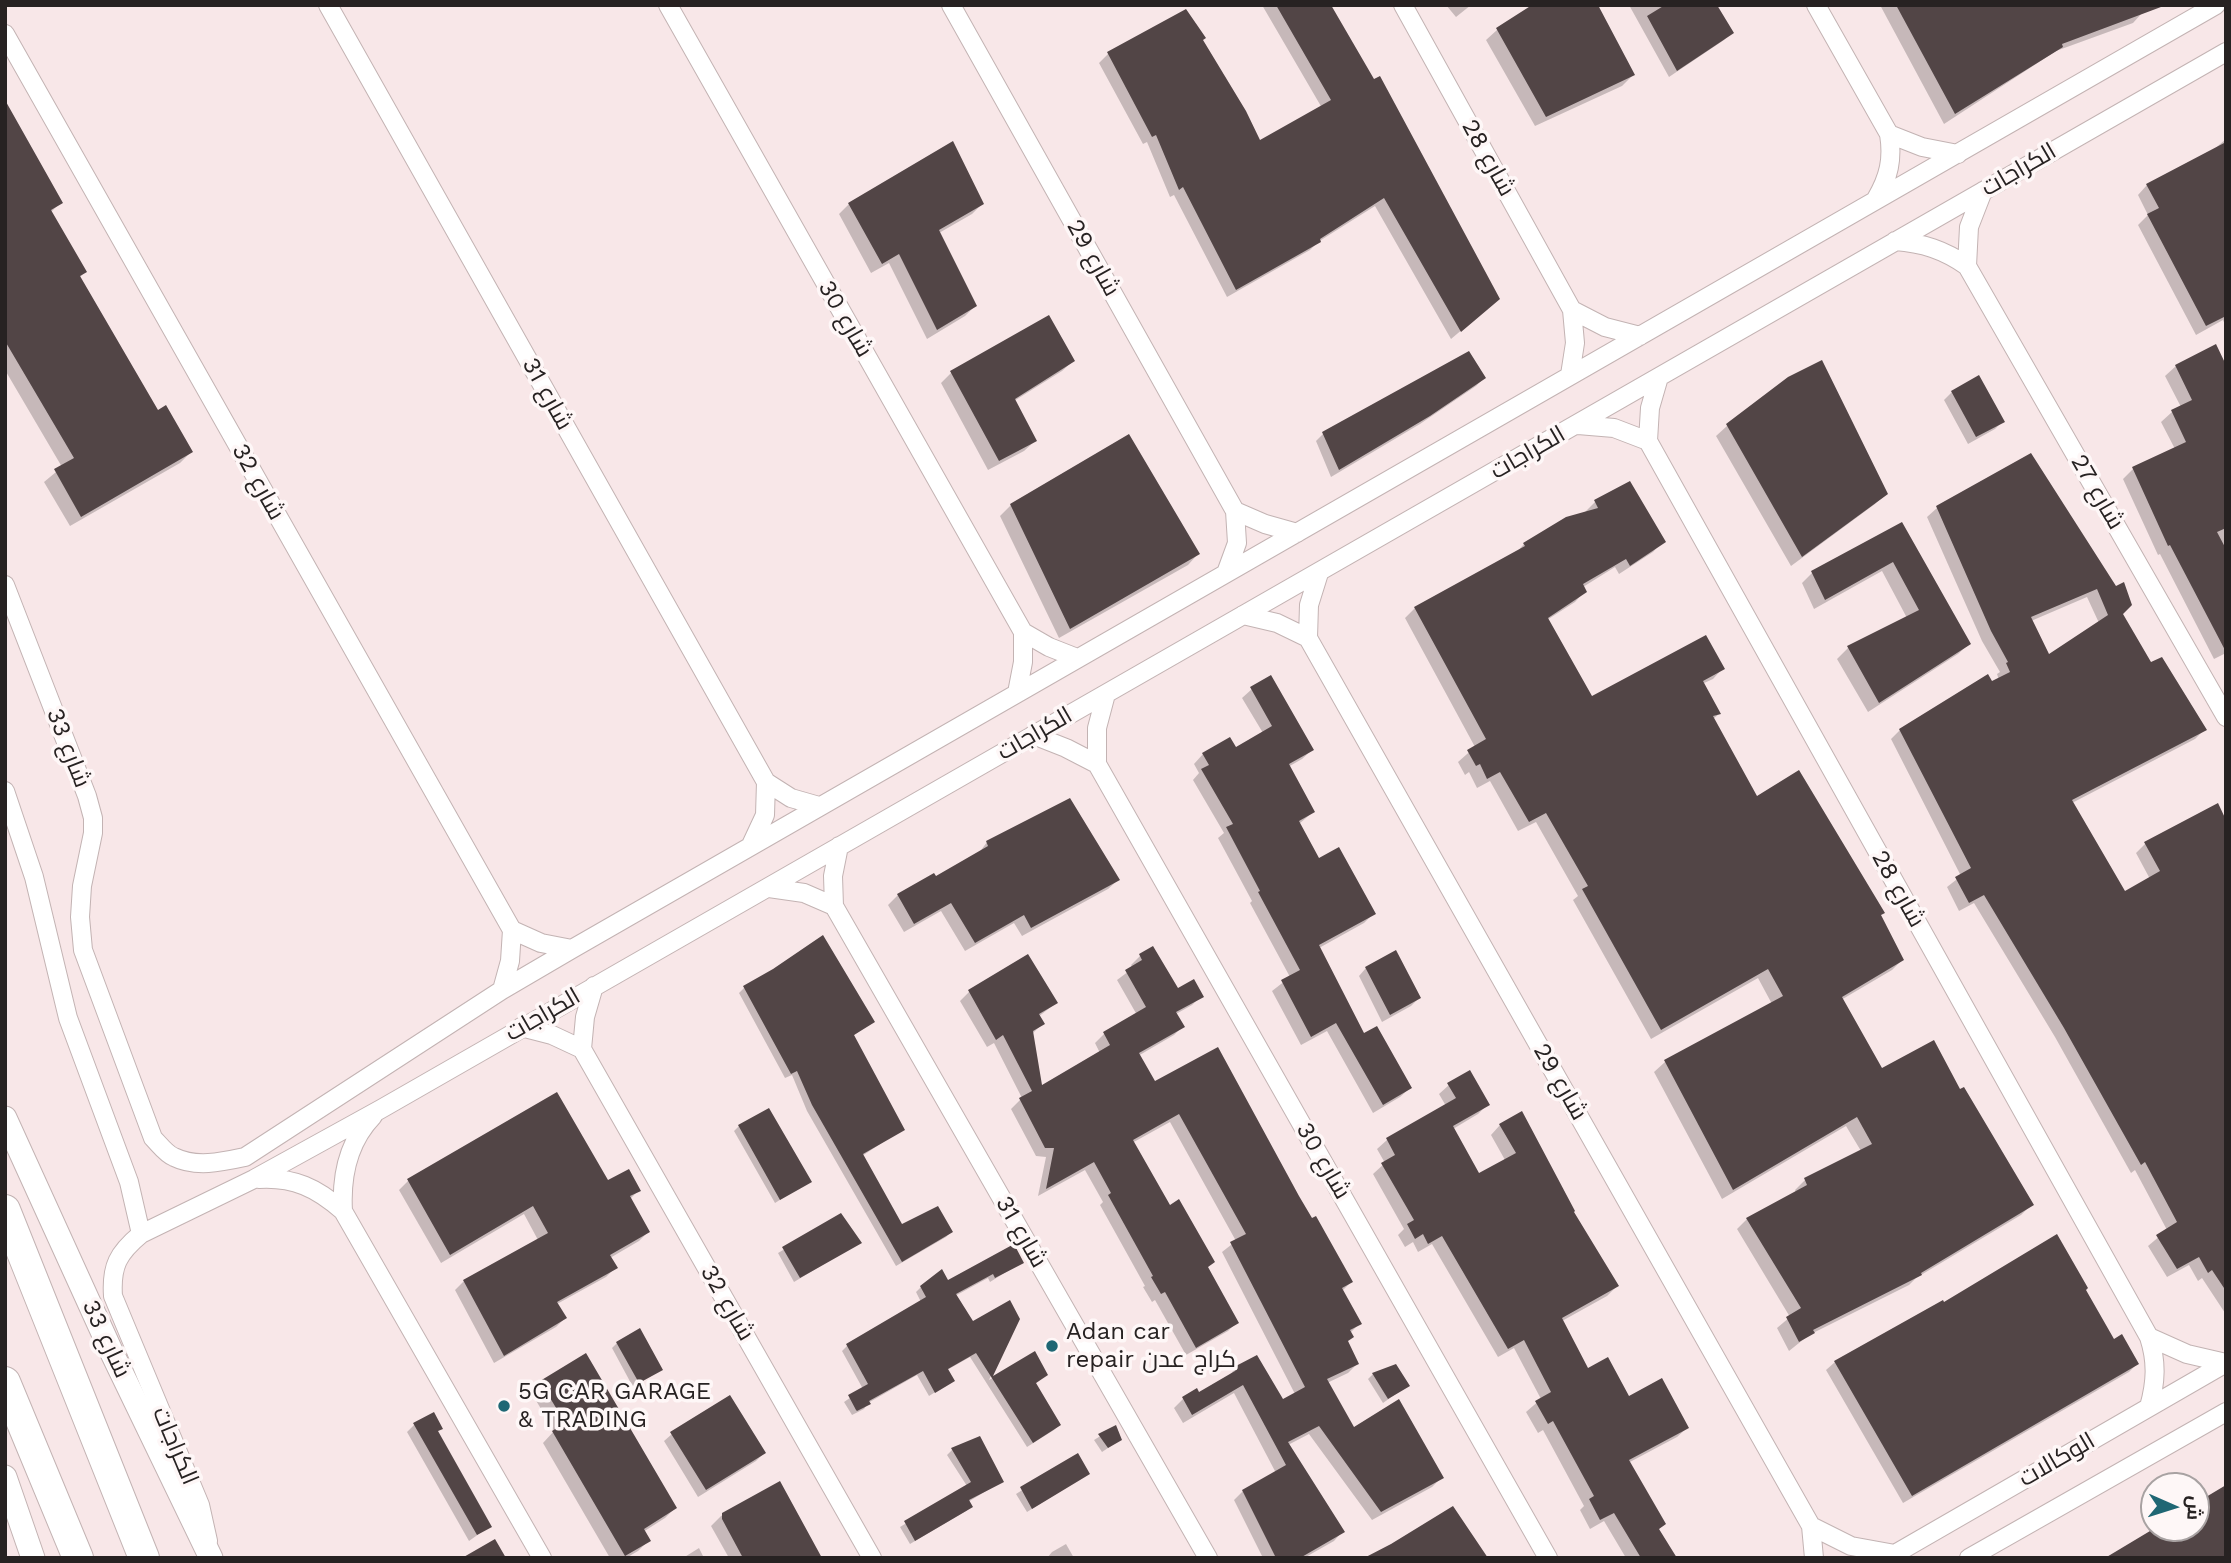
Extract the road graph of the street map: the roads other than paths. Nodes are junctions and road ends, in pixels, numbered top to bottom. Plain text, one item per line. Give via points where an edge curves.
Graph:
1 (328, 5) edge
2 (668, 5) edge
3 (951, 5) edge
4 (1403, 5) edge
5 (1816, 5) edge
6 (2216, 5) edge
7 (2194, 13) edge
8 (5, 34) edge
9 (2223, 57) edge
10 (1889, 134) junction
11 (1958, 154) junction
12 (1983, 191) junction
13 (1876, 199) junction
14 (1895, 242) junction
15 (1967, 266) junction
16 (1572, 310) junction
17 (1640, 336) junction
18 (1570, 375) junction
19 (1659, 377) junction
20 (1578, 425) junction
21 (1648, 441) junction
22 (1235, 511) junction
23 (1297, 533) junction
24 (1227, 573) junction
25 (1319, 573) junction
26 (5, 585) edge
27 (1243, 615) junction
28 (1023, 632) junction
29 (1308, 638) junction
30 (1077, 658) junction
31 (1017, 693) junction
32 (1106, 694) junction
33 (2226, 717) edge
34 (1033, 735) junction
35 (1097, 764) junction
36 (766, 782) junction
37 (5, 790) edge
38 (819, 806) junction
39 (751, 846) junction
40 (839, 846) junction
41 (769, 888) junction
42 (834, 906) junction
43 (80, 917) joint
44 (512, 930) junction
45 (572, 949) junction
46 (594, 986) junction
47 (502, 990) junction
48 (521, 1027) junction
49 (582, 1049) junction
50 (381, 1109) junction
51 (5, 1118) edge
52 (254, 1179) junction
53 (5, 1210) edge
54 (342, 1211) junction
55 (141, 1234) junction
56 (2149, 1337) junction
57 (2226, 1363) edge
58 (5, 1382) edge
59 (2149, 1407) junction
60 (2226, 1412) edge
61 (5, 1477) edge
62 (1811, 1526) junction
63 (209, 1555) edge
64 (1891, 1556) edge
65 (33, 1558) edge
66 (78, 1558) edge
67 (144, 1558) edge
68 (542, 1558) edge
69 (872, 1558) edge
70 (1208, 1558) edge
71 (1548, 1558) edge
72 (1814, 1558) edge
73 (1969, 1558) edge

1 - 36 street, شارع 31
2 - 28 street, شارع 30
3 - 22 street, شارع 29
4 - 16 street, شارع 28
5 - 10 street
6 - 7 street, الكراجات
7 - 11 street, الكراجات
8 - 44 street, شارع 32
9 - 12 street, الكراجات
10 - 11 street
10 - 13 street via 1890,168
11 - 13 street, الكراجات
12 - 14 street, الكراجات
12 - 15 street via 1969,228
13 - 17 street, الكراجات
14 - 15 street via 1933,247
14 - 19 street, الكراجات
15 - 33 street, شارع 27
16 - 17 street via 1605,327
16 - 18 street, شارع 28 via 1575,342
17 - 18 street, الكراجات
18 - 23 street, الكراجات
19 - 20 street, الكراجات
19 - 21 street via 1650,408
20 - 21 street via 1614,428
20 - 25 street, الكراجات
21 - 56 street, شارع 28
22 - 23 street
22 - 24 street, شارع 29 via 1237,543
23 - 24 street, الكراجات
24 - 30 street, الكراجات
25 - 27 street, الكراجات
25 - 29 street via 1309,605
26 - 43 street, شارع 33 via 93,818
27 - 29 street via 1277,623
27 - 32 street, الكراجات
28 - 30 street
28 - 31 street
29 - 62 street, شارع 29
30 - 31 street, الكراجات
31 - 38 street, الكراجات
32 - 34 street, الكراجات
32 - 35 street, شارع 30 via 1097,728
34 - 35 street
34 - 40 street, الكراجات
35 - 71 street, شارع 30
36 - 38 street via 791,798
36 - 39 street via 765,815
37 - 55 street via 34,877 68,1018 128,1182
38 - 39 street, الكراجات
39 - 45 street, الكراجات
40 - 41 street, الكراجات
40 - 42 street, شارع 31
41 - 42 street via 804,893
41 - 46 street, الكراجات
42 - 70 street, شارع 31
43 - 47 street, الكراجات via 83,950 153,1138 172,1157 193,1163 245,1157
44 - 45 street via 541,943
44 - 47 street
45 - 47 street, الكراجات
46 - 48 street, الكراجات
46 - 49 street
48 - 49 street
48 - 50 street, الكراجات
49 - 69 street, شارع 32
50 - 52 street, الكراجات
50 - 54 street via 349,1155
51 - 63 street, شارع 33
52 - 54 street via 302,1183
52 - 55 street, الكراجات
53 - 67 highway, شارع 33
54 - 68 street
55 - 63 street, الكراجات via 116,1262 113,1296 200,1505
56 - 57 street via 2186,1354
56 - 59 street, شارع 28 via 2156,1372
57 - 59 street, الوكالات
58 - 66 highway
59 - 64 street, الوكالات
60 - 73 street, الوكالات
61 - 65 street
62 - 64 street via 1851,1546
62 - 72 street, شارع 29

